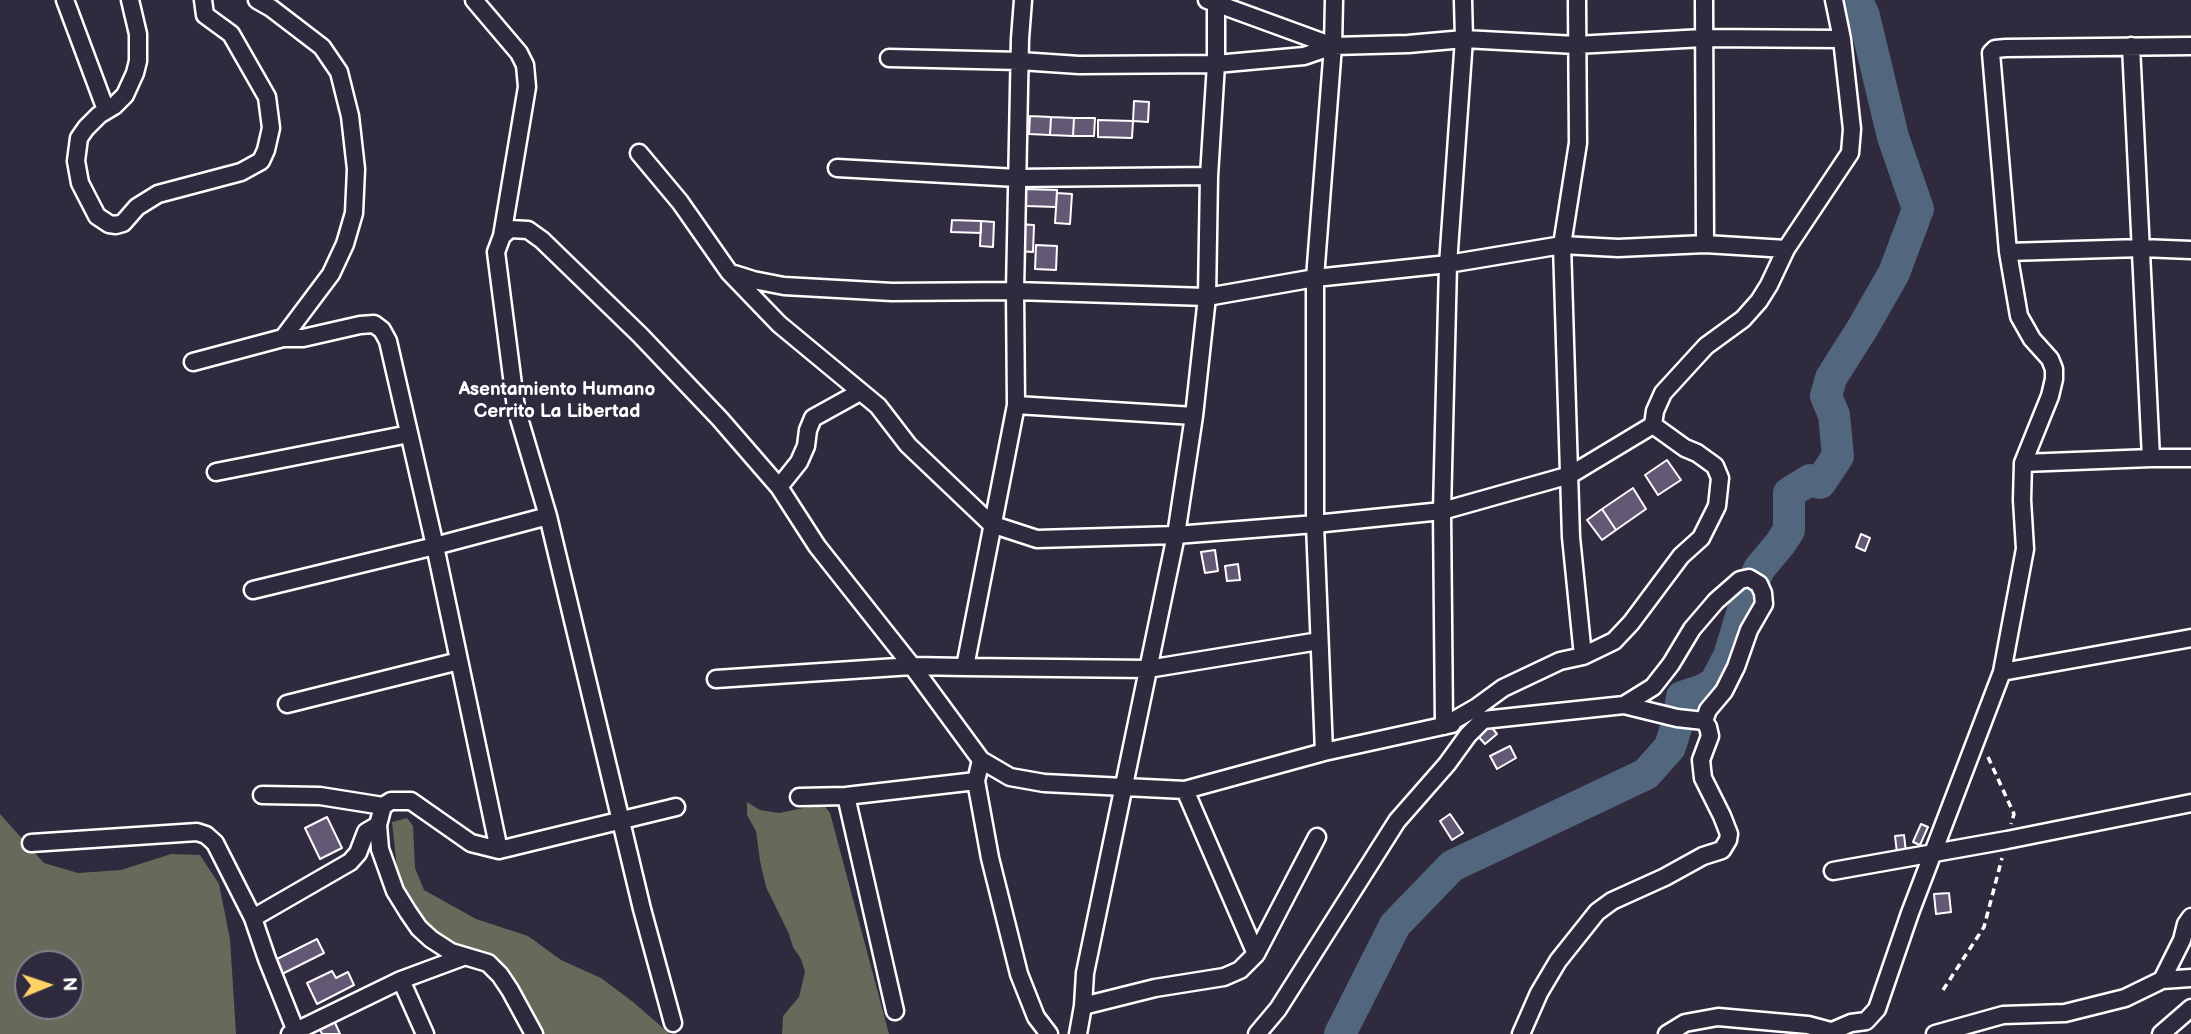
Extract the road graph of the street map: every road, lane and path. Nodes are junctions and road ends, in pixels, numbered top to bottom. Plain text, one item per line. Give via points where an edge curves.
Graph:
1 (65, 0) edge
2 (130, 0) edge
3 (204, 0) edge
4 (257, 0) edge
5 (474, 0) edge
6 (1023, 0) edge
7 (1334, 0) edge
8 (1463, 0) edge
9 (1577, 0) edge
10 (1704, 0) edge
11 (1834, 0) edge
12 (1212, 1) edge
13 (1703, 38) junction
14 (1464, 39) junction
15 (1842, 39) junction
16 (1576, 45) junction
17 (1333, 46) junction
18 (2131, 46) junction
19 (2191, 46) edge
20 (889, 58) dead end
21 (1020, 61) junction
22 (1216, 64) junction
23 (106, 110) junction
24 (639, 153) dead end
25 (836, 167) dead end
26 (1209, 176) junction
27 (1017, 178) junction
28 (502, 236) junction
29 (1705, 244) junction
30 (1562, 245) junction
31 (2141, 248) junction
32 (1786, 249) junction
33 (2191, 250) edge
34 (2008, 252) junction
35 (1448, 264) junction
36 (729, 272) junction
37 (1315, 278) junction
38 (1015, 291) junction
39 (1207, 297) junction
40 (283, 338) junction
41 (193, 362) dead end
42 (860, 392) junction
43 (1016, 405) junction
44 (1194, 416) junction
45 (1653, 425) junction
46 (409, 434) junction
47 (2151, 458) junction
48 (2191, 458) edge
49 (2023, 463) junction
50 (216, 472) dead end
51 (1570, 475) junction
52 (779, 487) junction
53 (1442, 511) junction
54 (548, 516) junction
55 (992, 524) junction
56 (1315, 524) junction
57 (1176, 535) junction
58 (435, 547) junction
59 (253, 590) dead end
60 (2191, 638) edge
61 (1319, 641) junction
62 (1583, 656) junction
63 (459, 660) junction
64 (912, 666) junction
65 (965, 667) junction
66 (1148, 669) junction
67 (2002, 673) junction
68 (716, 679) dead end
69 (287, 704) dead end
70 (1624, 705) junction
71 (1483, 720) junction
72 (1704, 721) junction
73 (1444, 726) junction
74 (1978, 736) junction
75 (1324, 752) junction
76 (981, 760) junction
77 (976, 781) junction
78 (1124, 788) junction
79 (1185, 790) junction
80 (262, 795) dead end
81 (846, 796) junction
82 (799, 797) dead end
83 (2191, 803) edge
84 (383, 806) junction
85 (676, 807) dead end
86 (620, 819) junction
87 (377, 825) junction
88 (1317, 837) dead end
89 (2007, 840) junction
90 (31, 843) dead end
91 (499, 850) junction
92 (1934, 853) junction
93 (1833, 871) dead end
94 (2191, 917) edge
95 (253, 918) junction
96 (1256, 954) junction
97 (463, 957) junction
98 (2191, 978) edge
99 (401, 980) junction
100 (2162, 980) junction
101 (1943, 990) dead end
102 (1083, 1006) junction
103 (2191, 1008) edge
104 (895, 1011) dead end
105 (673, 1023) dead end
106 (1830, 1032) junction
107 (294, 1033) edge
108 (425, 1034) edge
109 (534, 1034) edge
110 (1049, 1034) edge
111 (1078, 1034) edge
112 (1257, 1034) edge
113 (1521, 1034) edge
114 (1667, 1034) edge
115 (1848, 1034) edge
116 (1936, 1034) edge
117 (2161, 1034) edge

1 - 23 street
2 - 23 street via 138,34 138,61 125,95
3 - 23 street via 205,15 232,34 267,97 271,128 261,161 241,172 158,194 123,223 108,224 97,216 80,183 76,161 79,138
4 - 40 street via 322,47 339,72 351,116 356,169 354,213 345,244 331,274
5 - 28 street via 525,65 527,87
6 - 21 street
7 - 17 street
8 - 14 street
9 - 16 street
10 - 13 street
11 - 15 street
12 - 17 street
12 - 22 street
13 - 15 street
13 - 16 street
13 - 29 street
14 - 16 street
14 - 17 street
14 - 35 street
15 - 32 street via 1852,129 1850,153
16 - 30 street via 1578,143
17 - 22 street via 1304,55
17 - 37 street
18 - 19 street
18 - 31 street
18 - 34 street via 2006,48 1991,53
20 - 21 street
21 - 22 street
21 - 27 street
22 - 26 street
24 - 36 street
25 - 27 street
26 - 27 street
26 - 39 street
27 - 38 street
28 - 52 street via 510,229 528,230 542,240 649,344
28 - 54 street via 496,252 516,408
29 - 30 street
29 - 32 street
30 - 35 street
30 - 51 street
31 - 33 street
31 - 34 street
31 - 47 street
32 - 45 street via 1759,301 1706,346 1663,393
34 - 49 street via 2019,316 2054,369 2050,396
35 - 37 street
35 - 53 street
36 - 38 street via 784,286 892,292
36 - 42 street via 779,324
37 - 39 street
37 - 56 street
38 - 39 street
38 - 43 street
39 - 44 street
40 - 41 street
40 - 46 street via 360,325 374,324 382,330
42 - 52 street via 813,418 799,462
42 - 55 street
43 - 44 street
43 - 55 street
44 - 57 street
45 - 51 street
45 - 62 street via 1715,466 1720,478 1717,506 1701,538 1681,555 1631,623 1614,641
46 - 50 street
46 - 58 street
47 - 48 street
47 - 49 street
49 - 67 street via 2025,549
51 - 53 street
51 - 62 street
52 - 64 street via 817,546
53 - 56 street
53 - 73 street
54 - 58 street
54 - 86 street
55 - 57 street via 1037,540
55 - 65 street
56 - 57 street
56 - 61 street
57 - 66 street
58 - 59 street
58 - 63 street
60 - 67 street
61 - 66 street
61 - 75 street
62 - 73 street via 1560,661 1503,688
63 - 69 street
63 - 91 street
64 - 65 street
64 - 68 street
64 - 76 street
65 - 66 street
66 - 78 street
67 - 74 street
70 - 71 street
70 - 72 street
70 - 72 street via 1653,687 1716,601 1740,580 1754,581 1763,593 1763,604 1724,691
71 - 73 street
71 - 112 street via 1397,821 1278,1009
72 - 113 street via 1710,736 1700,769 1726,825 1728,840 1722,850 1597,912 1558,961
73 - 75 street
74 - 89 path via 2014,814
74 - 92 street
75 - 79 street
76 - 77 street
76 - 78 street via 1010,777
77 - 81 street
77 - 110 street via 1020,974 1036,1017
78 - 79 street
78 - 102 street via 1085,973
79 - 96 street
80 - 84 street via 320,796
81 - 82 street
81 - 104 street
83 - 89 street
84 - 87 street
84 - 91 street via 391,800 411,801 471,844
85 - 86 street
86 - 91 street
86 - 105 street
87 - 95 street via 366,832 350,862
87 - 97 street via 380,849 408,912 431,939
88 - 96 street
89 - 92 street
89 - 101 path via 1984,927
90 - 95 street via 206,835 215,843
92 - 93 street
92 - 106 street via 1877,1010 1866,1021
94 - 100 street
95 - 107 street
96 - 102 street via 1240,970 1224,977
97 - 99 street
97 - 109 street via 488,964 500,975
98 - 100 street
99 - 107 street
99 - 108 street
100 - 116 street via 2125,998 2065,1013 2003,1015
102 - 111 street
103 - 117 street
106 - 114 street via 1718,1017 1685,1023
106 - 115 street

